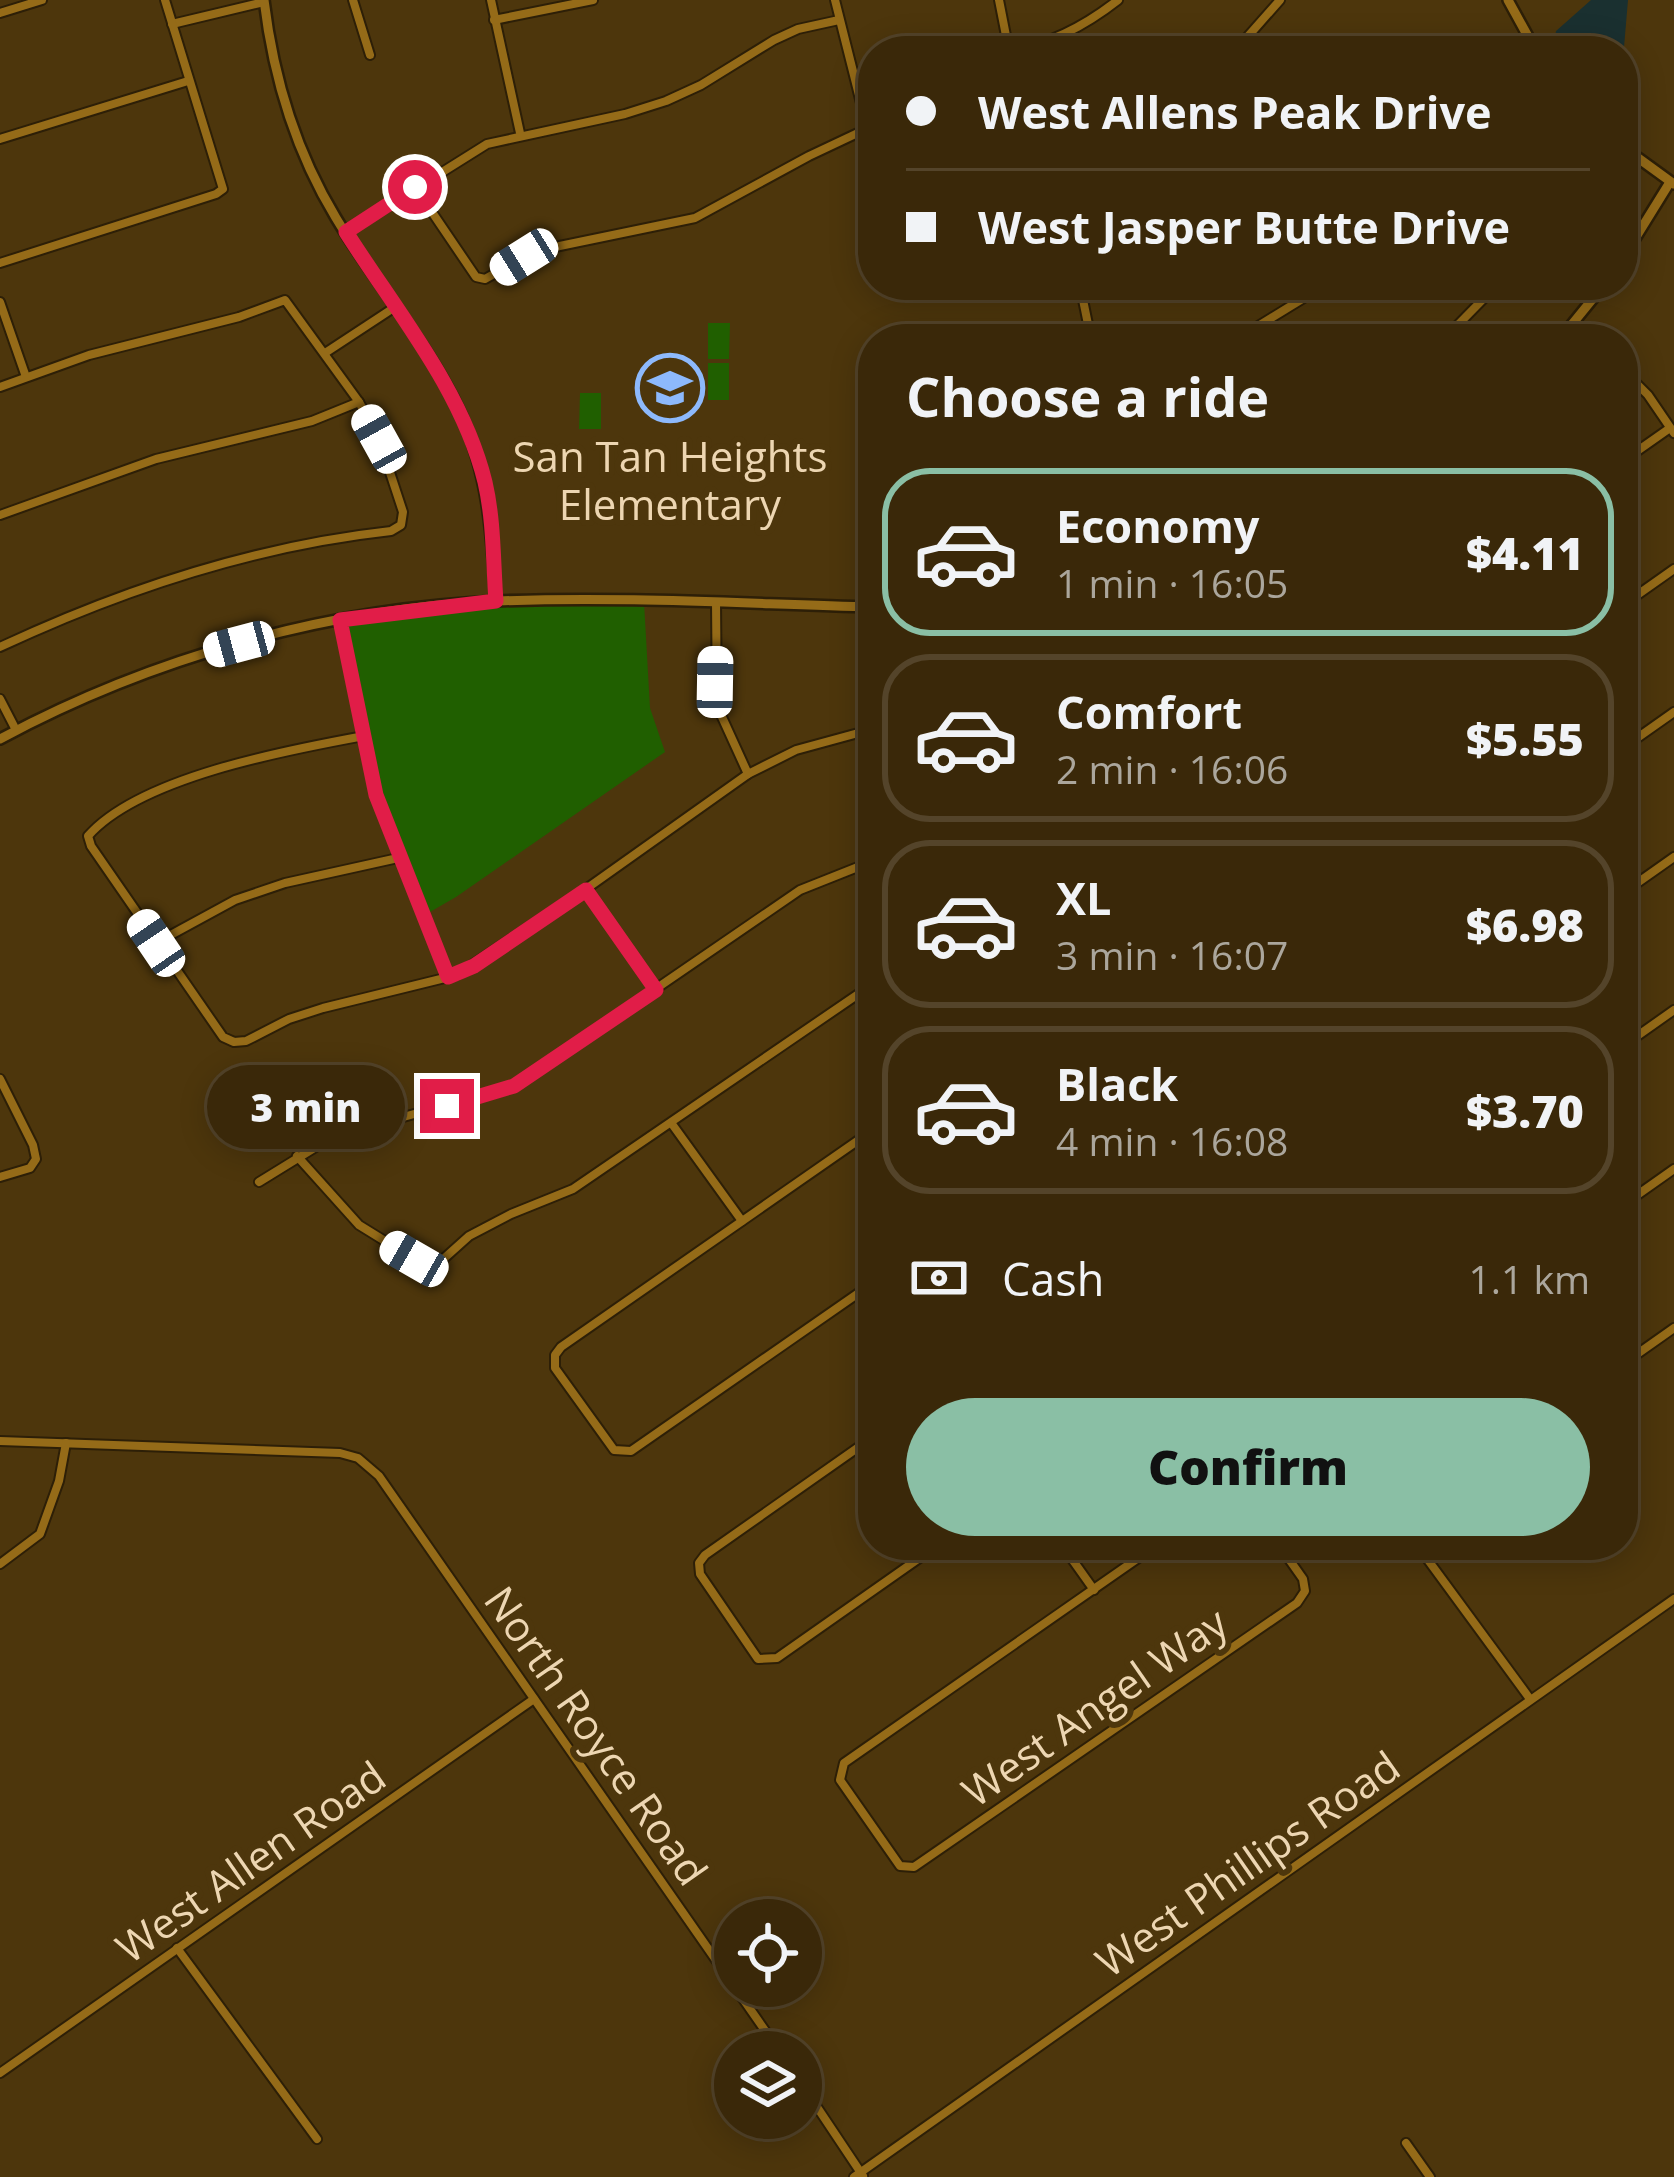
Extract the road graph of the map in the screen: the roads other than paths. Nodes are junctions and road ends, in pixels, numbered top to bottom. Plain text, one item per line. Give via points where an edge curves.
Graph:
1 (42, 0) edge
2 (165, 0) edge
3 (353, 0) edge
4 (491, 0) edge
5 (592, 0) edge
6 (836, 0) edge
7 (999, 0) edge
8 (1118, 0) edge
9 (1280, 0) edge
10 (1508, 0) edge
11 (264, 1) edge
12 (0, 13) edge
13 (494, 20) junction
14 (839, 20) junction
15 (172, 24) junction
16 (1251, 34) edge
17 (1006, 36) edge
18 (1059, 36) edge
19 (1527, 36) edge
20 (370, 55) dead end
21 (188, 82) junction
22 (858, 92) edge
23 (520, 133) junction
24 (858, 133) edge
25 (0, 139) edge
26 (1638, 158) edge
27 (1672, 183) edge
28 (415, 187) junction
29 (346, 232) junction
30 (1638, 235) edge
31 (0, 262) edge
32 (1301, 300) edge
33 (1482, 300) edge
34 (1592, 300) edge
35 (0, 302) edge
36 (394, 307) junction
37 (1261, 324) edge
38 (1459, 324) edge
39 (1572, 324) edge
40 (326, 353) junction
41 (26, 377) junction
42 (1638, 385) edge
43 (0, 387) edge
44 (358, 402) junction
45 (1672, 430) edge
46 (1638, 452) edge
47 (0, 515) edge
48 (1674, 568) edge
49 (1638, 594) edge
50 (496, 601) junction
51 (716, 603) junction
52 (858, 607) edge
53 (340, 620) junction
54 (0, 647) edge
55 (0, 699) edge
56 (1674, 712) edge
57 (16, 730) junction
58 (858, 733) edge
59 (364, 736) junction
60 (1638, 737) edge
61 (0, 739) edge
62 (748, 774) junction
63 (1674, 857) edge
64 (398, 858) junction
65 (858, 867) edge
66 (1638, 882) edge
67 (586, 890) junction
68 (156, 943) junction
69 (448, 977) junction
70 (656, 990) junction
71 (858, 994) edge
72 (1674, 1010) edge
73 (1638, 1035) edge
74 (0, 1079) edge
75 (672, 1124) junction
76 (858, 1140) edge
77 (297, 1156) junction
78 (1674, 1168) edge
79 (0, 1177) edge
80 (259, 1182) dead end
81 (1638, 1194) edge
82 (742, 1221) junction
83 (858, 1293) edge
84 (1674, 1328) edge
85 (1638, 1353) edge
86 (0, 1441) edge
87 (66, 1443) junction
88 (858, 1448) edge
89 (917, 1560) edge
90 (1073, 1560) edge
91 (1136, 1560) edge
92 (1289, 1560) edge
93 (1429, 1560) edge
94 (0, 1564) edge
95 (1094, 1590) junction
96 (1674, 1599) edge
97 (535, 1699) junction
98 (1530, 1699) junction
99 (177, 1948) junction
100 (765, 2031) edge
101 (0, 2073) edge
102 (822, 2116) edge
103 (317, 2139) dead end
104 (1406, 2143) dead end
105 (860, 2176) edge
106 (1430, 2177) edge

1 - 12 street
2 - 15 street
3 - 20 street
4 - 13 street
5 - 13 street
6 - 14 street
7 - 17 street
8 - 18 street
9 - 16 street
10 - 19 street
11 - 15 street
11 - 29 street via 282,93 317,184
13 - 23 street
14 - 22 street
14 - 23 street via 774,40 666,101
15 - 21 street
21 - 25 street
21 - 31 street via 223,189
23 - 28 street
24 - 28 street via 694,218 550,248 485,279
26 - 27 street
27 - 30 street
28 - 29 street
29 - 36 street
32 - 37 street
33 - 38 street
34 - 39 street
35 - 41 street
36 - 40 street
36 - 50 street via 441,377 473,445 491,518
40 - 41 street via 285,300
40 - 44 street
41 - 43 street
42 - 45 street
44 - 47 street via 312,422 156,459
44 - 54 street via 403,512 391,532 182,574
45 - 46 street
48 - 49 street
50 - 51 street
50 - 53 street
51 - 52 street
51 - 62 street via 717,706
53 - 57 street via 199,655
53 - 59 street
55 - 57 street
56 - 60 street
57 - 61 street
58 - 62 street
59 - 64 street
59 - 68 street via 201,774 98,824 91,846
62 - 67 street
63 - 66 street
64 - 68 street via 235,900
64 - 69 street
65 - 70 street via 800,890
67 - 69 street
67 - 70 street
68 - 69 street via 235,1042 323,1008
70 - 77 street via 514,1086 347,1132
71 - 75 street
72 - 73 street
74 - 79 street via 36,1159
75 - 77 street via 573,1189 511,1214 428,1264 359,1225
75 - 82 street
76 - 82 street
77 - 80 street
78 - 81 street
82 - 83 street via 555,1355 555,1368 614,1450 631,1451
84 - 85 street
86 - 87 street
87 - 94 street via 40,1534
87 - 97 street, North Royce Road via 358,1458 379,1476
88 - 89 street via 705,1555 700,1574 766,1661
90 - 95 street
91 - 95 street
92 - 95 street, West Angel Way via 1305,1591 1297,1603 914,1867 901,1866 840,1780 844,1763
93 - 98 street
96 - 98 street, West Phillips Road
97 - 99 street, West Allen Road
97 - 100 street, North Royce Road
98 - 105 street, West Phillips Road
99 - 101 street, West Allen Road
99 - 103 street
102 - 105 street
104 - 106 street

